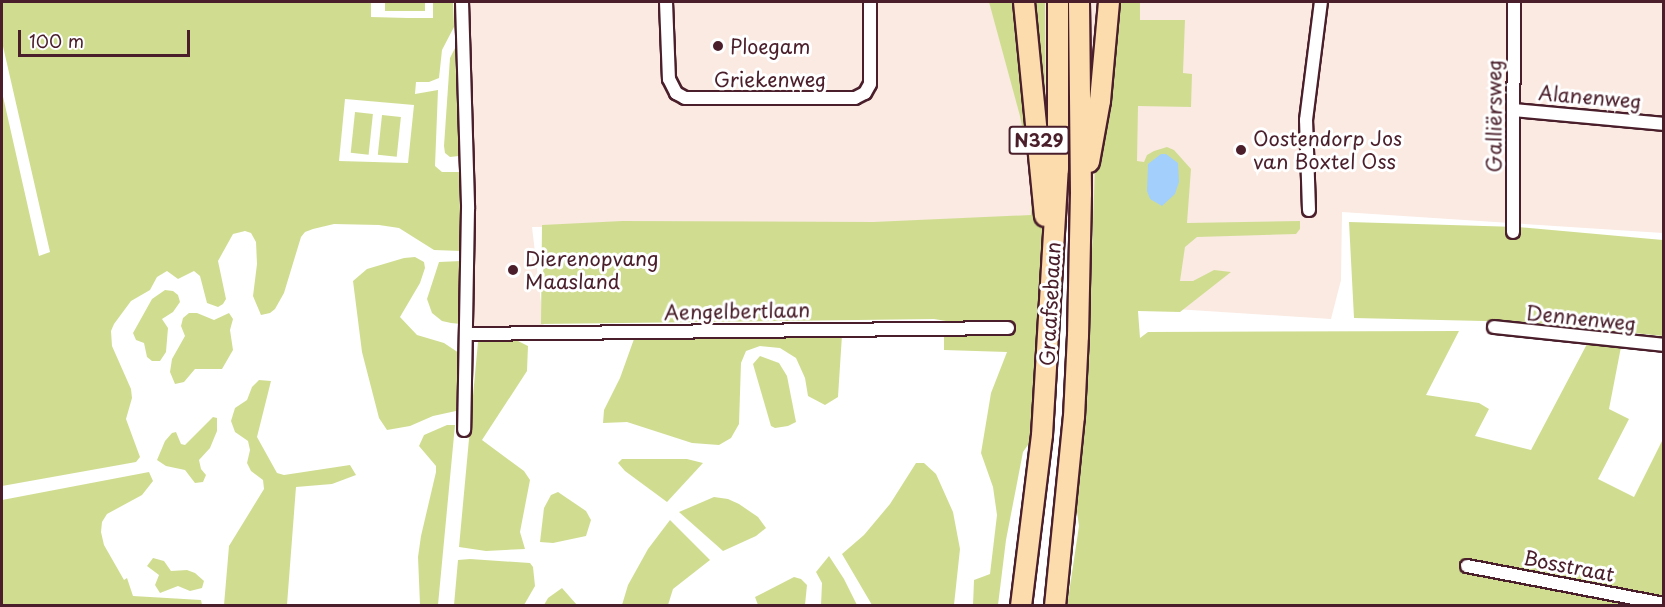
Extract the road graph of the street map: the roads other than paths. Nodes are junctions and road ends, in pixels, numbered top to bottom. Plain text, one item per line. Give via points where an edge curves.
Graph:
1 (462, 2) edge
2 (666, 2) edge
3 (870, 2) edge
4 (1024, 2) edge
5 (1058, 2) edge
6 (1079, 2) edge
7 (1109, 2) edge
8 (1321, 2) edge
9 (1514, 2) edge
10 (1514, 110) junction
11 (1664, 124) edge
12 (1081, 194) junction
13 (1309, 210) dead end
14 (1513, 231) dead end
15 (1052, 278) junction
16 (1494, 327) dead end
17 (1008, 328) dead end
18 (466, 334) junction
19 (1664, 345) edge
20 (464, 430) dead end
21 (1467, 566) dead end
22 (1664, 604) edge
23 (1021, 606) edge
24 (1055, 606) edge

1 - 18 street via 468,190
2 - 3 street, Griekenweg via 669,79 676,93 685,98 855,98 865,93 870,84
4 - 15 main road, N329
5 - 15 main road, Graafsebaan / N329 via 1059,136
6 - 12 main road, Graafsebaan / N329
7 - 12 main road, N329 via 1100,101
8 - 13 street via 1306,120
9 - 10 street, Galliërsweg
10 - 11 street, Alanenweg
10 - 14 street, Galliërsweg
12 - 24 main road, Graafsebaan / N329 via 1074,417
15 - 23 main road, Graafsebaan / N329 via 1042,435
16 - 19 street, Dennenweg
17 - 18 street, Aengelbertlaan
18 - 20 street
21 - 22 street, Bosstraat

